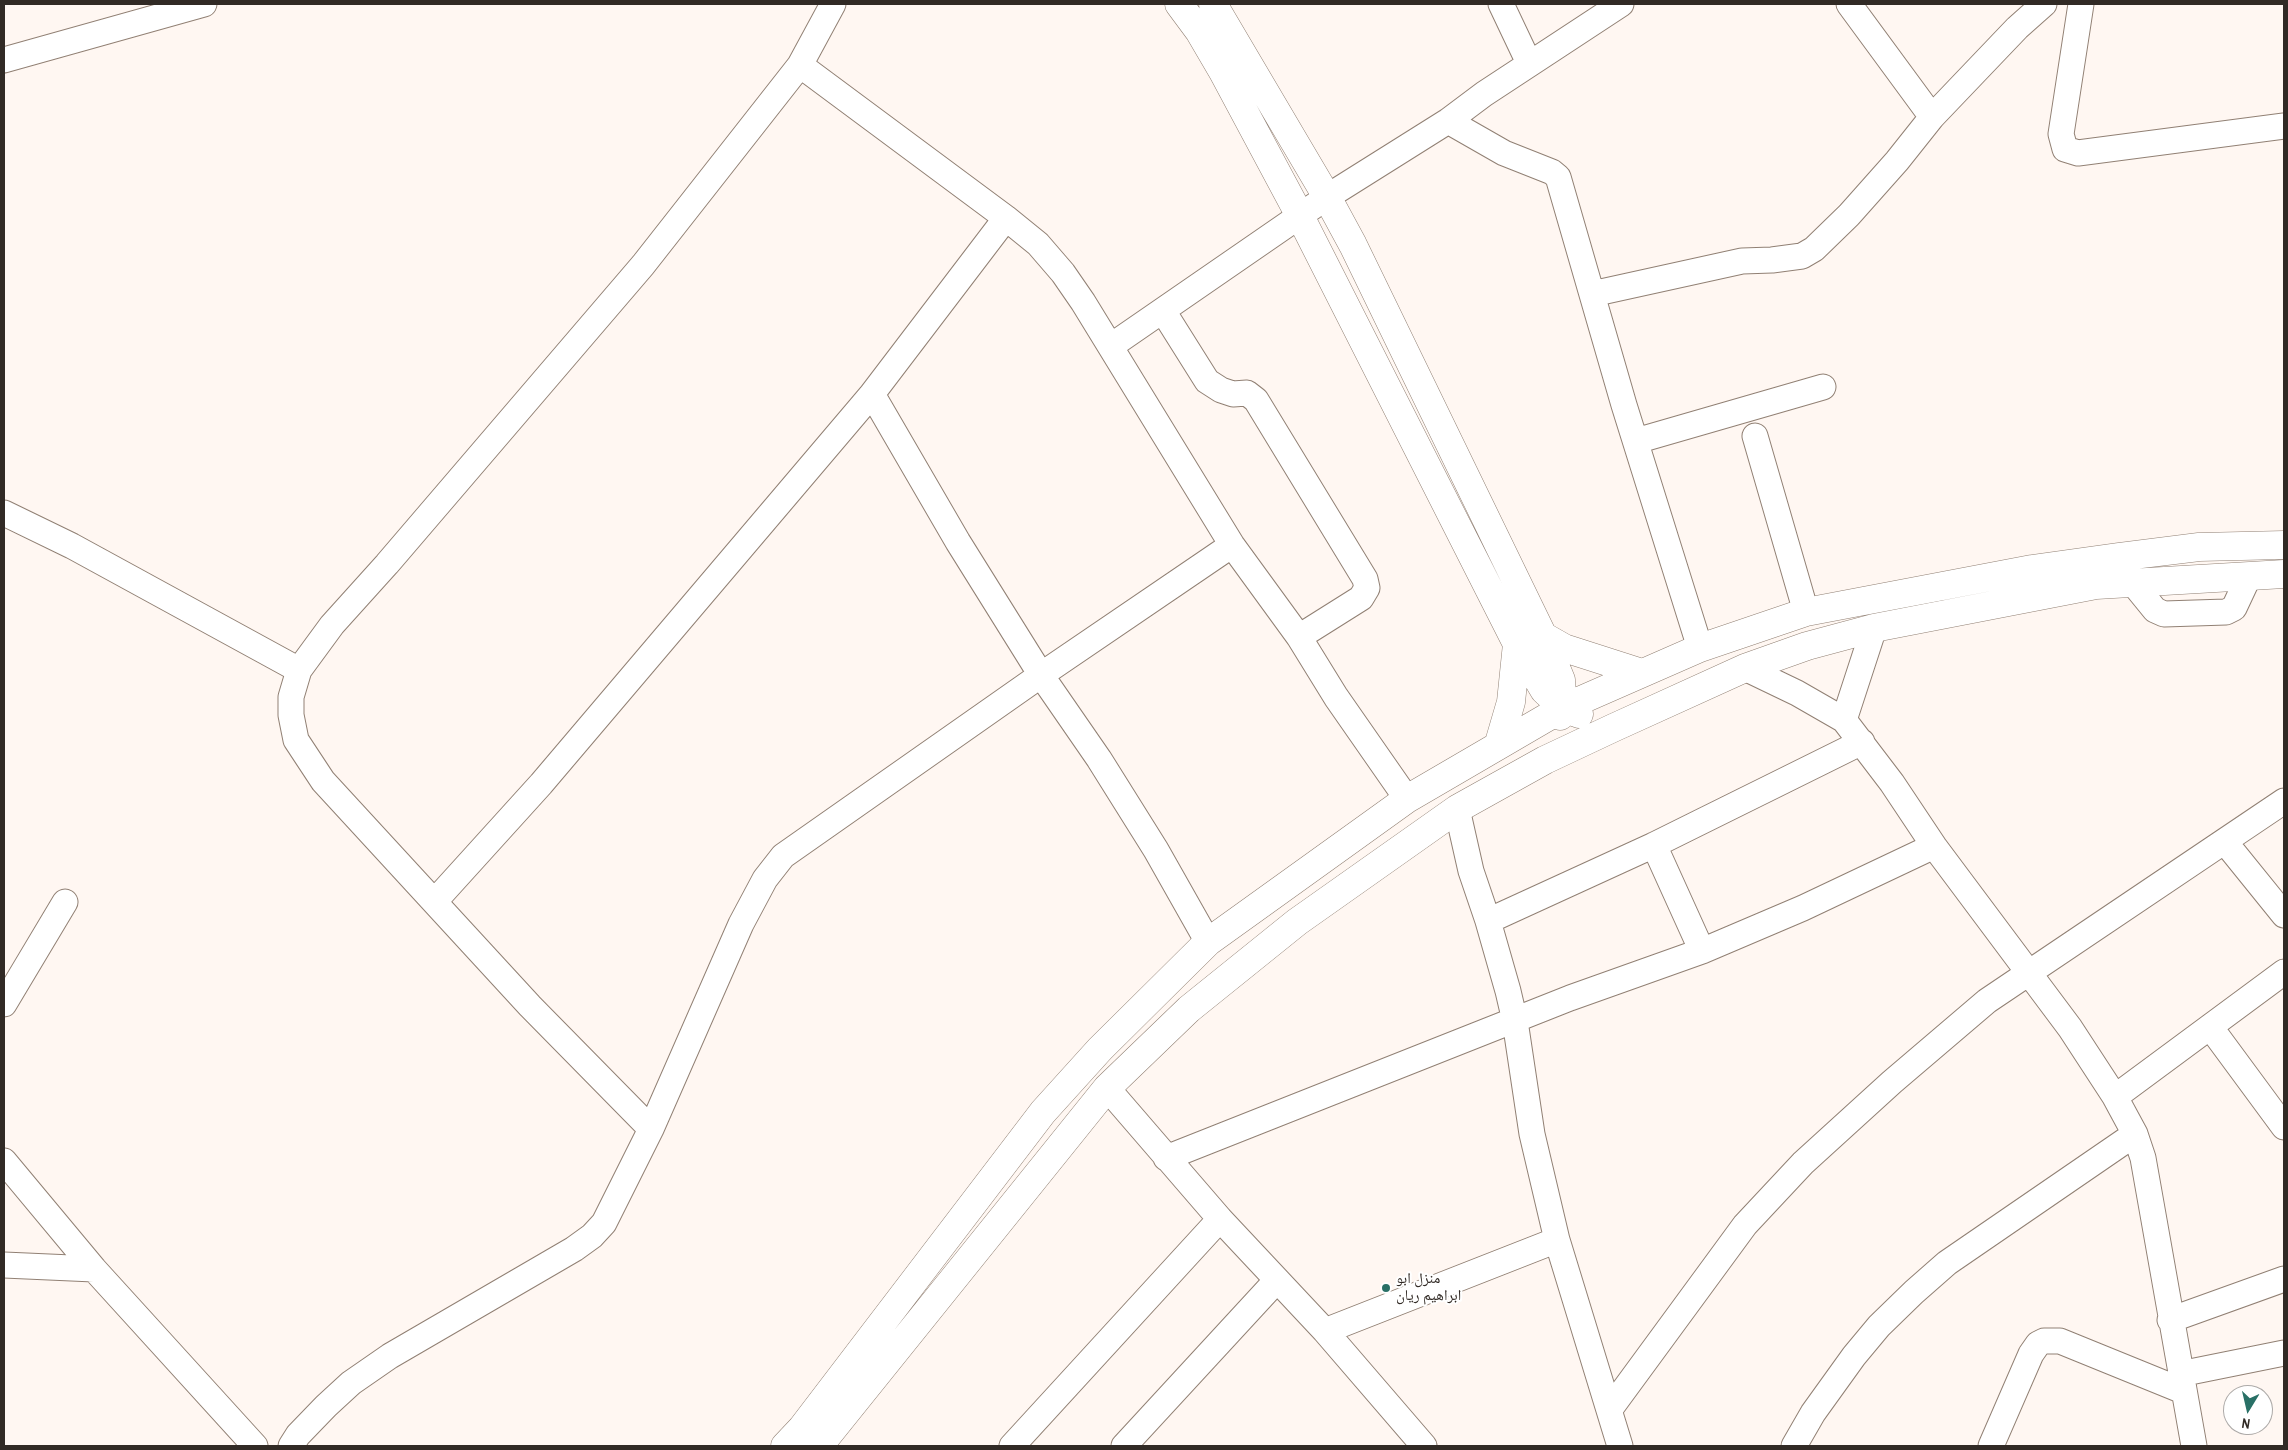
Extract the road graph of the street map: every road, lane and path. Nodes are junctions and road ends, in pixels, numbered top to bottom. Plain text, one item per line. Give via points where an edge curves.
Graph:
1 (204, 4) edge
2 (833, 4) edge
3 (1179, 4) edge
4 (1213, 4) edge
5 (1501, 4) edge
6 (1621, 4) edge
7 (1849, 4) edge
8 (2044, 4) edge
9 (2081, 4) edge
10 (4, 60) edge
11 (1529, 63) junction
12 (800, 65) junction
13 (1932, 117) junction
14 (1448, 121) junction
15 (2284, 126) edge
16 (1327, 197) junction
17 (1300, 216) junction
18 (1006, 218) junction
19 (1592, 294) junction
20 (1162, 310) junction
21 (1111, 346) junction
22 (1823, 387) dead end
23 (872, 394) junction
24 (1755, 436) dead end
25 (1636, 441) junction
26 (4, 513) edge
27 (1232, 545) junction
28 (2284, 545) edge
29 (2284, 574) edge
30 (1806, 612) junction
31 (1874, 628) junction
32 (1543, 636) junction
33 (1299, 637) junction
34 (1517, 644) junction
35 (1700, 648) junction
36 (1745, 668) junction
37 (300, 670) junction
38 (1642, 673) junction
39 (1040, 675) junction
40 (1563, 708) junction
41 (1844, 720) junction
42 (1613, 728) junction
43 (1862, 742) junction
44 (1499, 743) junction
45 (1545, 760) junction
46 (1407, 799) junction
47 (2284, 801) edge
48 (1457, 809) junction
49 (2225, 842) junction
50 (1654, 845) junction
51 (1934, 846) junction
52 (435, 901) junction
53 (66, 902) dead end
54 (2284, 915) edge
55 (1488, 921) junction
56 (1208, 942) junction
57 (1702, 952) junction
58 (2284, 972) edge
59 (2027, 973) junction
60 (4, 1004) edge
61 (1515, 1021) junction
62 (2210, 1028) junction
63 (1107, 1088) junction
64 (2115, 1097) junction
65 (2284, 1128) edge
66 (651, 1129) junction
67 (2135, 1134) junction
68 (1166, 1158) junction
69 (4, 1161) edge
70 (1220, 1219) junction
71 (1557, 1240) junction
72 (4, 1264) edge
73 (94, 1269) junction
74 (2284, 1279) edge
75 (1277, 1280) junction
76 (2170, 1320) junction
77 (1325, 1331) junction
78 (2284, 1353) edge
79 (2182, 1382) junction
80 (1610, 1409) junction
81 (255, 1446) edge
82 (291, 1446) edge
83 (785, 1446) edge
84 (820, 1446) edge
85 (1012, 1446) edge
86 (1124, 1446) edge
87 (1424, 1446) edge
88 (1620, 1446) edge
89 (1794, 1446) edge
90 (1991, 1446) edge
91 (2194, 1446) edge

1 - 10 street
2 - 12 street
3 - 17 main road via 1223,72
4 - 16 main road
5 - 11 street
6 - 11 street
7 - 13 street
8 - 13 street
9 - 15 street via 2060,134 2065,149 2078,153
11 - 14 street
12 - 18 street
12 - 37 street via 643,265 332,625
13 - 19 street via 1848,214 1814,249 1802,256 1742,261
14 - 16 street
14 - 19 street via 1504,153 1558,177
16 - 17 street
16 - 32 main road
17 - 20 street
17 - 34 main road
18 - 21 street via 1038,244 1063,273
18 - 23 street
19 - 25 street
20 - 21 street
20 - 33 street via 1207,381 1221,390 1247,394 1256,400 1365,579 1367,588 1361,598
21 - 27 street
22 - 25 street
23 - 39 street
23 - 52 street via 541,784
24 - 30 street
25 - 35 street
26 - 37 street via 72,546
27 - 33 street
27 - 39 street
28 - 30 main road via 2199,547 2032,569
29 - 31 main road via 2096,585
30 - 35 main road
31 - 36 main road via 1807,646
31 - 41 street
32 - 38 main road via 1564,648
32 - 40 main road via 1561,680
33 - 46 street
34 - 40 main road via 1544,690
34 - 44 main road via 1511,702
35 - 38 main road
36 - 41 street via 1797,692
36 - 42 main road
37 - 52 street via 291,697 296,740 323,781
38 - 40 main road
39 - 56 street via 1099,759
39 - 66 street via 783,856 765,879 741,924
40 - 42 main road
40 - 44 main road
40 - 45 main road
41 - 43 street
42 - 45 main road
43 - 50 street
43 - 51 street
44 - 46 main road
45 - 48 main road
46 - 56 main road
47 - 49 street
48 - 55 street via 1471,871
48 - 63 main road via 1296,922 1189,1009
49 - 54 street
49 - 59 street
50 - 55 street
50 - 57 street
51 - 57 street
51 - 59 street
52 - 66 street via 530,1006
53 - 60 street
55 - 61 street
56 - 83 main road via 1100,1049 1043,1112
57 - 61 street via 1570,998
58 - 62 street
59 - 64 street via 2070,1028
59 - 80 street via 1943,1036 1796,1169 1745,1226
61 - 68 street
61 - 71 street via 1532,1134
62 - 64 street
62 - 65 street
63 - 68 street
63 - 84 main road
64 - 67 street
66 - 82 street via 618,1197 592,1236 574,1250 390,1356 351,1383
67 - 76 street via 2143,1158
67 - 89 street via 1947,1262 1914,1292 1854,1356
68 - 70 street
69 - 73 street
70 - 75 street
70 - 85 street
71 - 77 street
71 - 80 street
72 - 73 street
73 - 81 street
74 - 76 street
75 - 77 street
75 - 86 street
76 - 79 street
77 - 87 street
78 - 79 street
79 - 90 street via 2060,1341 2044,1341 2031,1354
79 - 91 street
80 - 88 street

